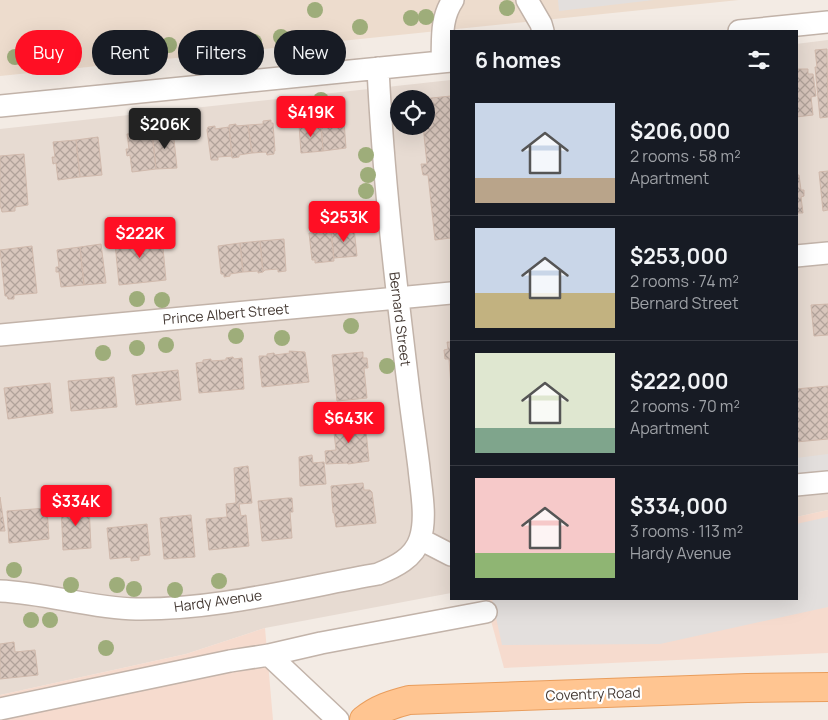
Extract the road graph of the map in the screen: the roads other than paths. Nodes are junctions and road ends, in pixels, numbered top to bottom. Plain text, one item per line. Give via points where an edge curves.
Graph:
1 (453, 0) edge
2 (527, 0) edge
3 (828, 22) edge
4 (542, 30) edge
5 (749, 30) edge
6 (447, 61) edge
7 (378, 68) junction
8 (0, 106) edge
9 (828, 253) edge
10 (798, 256) edge
11 (450, 293) edge
12 (398, 298) junction
13 (0, 335) edge
14 (828, 482) edge
15 (798, 485) edge
16 (420, 539) junction
17 (450, 554) edge
18 (0, 591) edge
19 (486, 612) dead end
20 (269, 654) junction
21 (828, 687) edge
22 (0, 708) edge
23 (338, 720) edge
24 (364, 720) edge

1 - 6 street via 442,29
2 - 4 street
3 - 5 street
6 - 7 street
7 - 8 street
7 - 12 street, Bernard Street
9 - 10 street
11 - 12 street, Prince Albert Street
12 - 13 street, Prince Albert Street
12 - 16 street, Bernard Street via 423,509
14 - 15 street
16 - 17 street
16 - 18 street, Hardy Avenue via 406,560 378,574 223,602 135,609
19 - 20 street
20 - 22 street
20 - 23 street
21 - 24 main road, Coventry Road via 409,700 375,711

